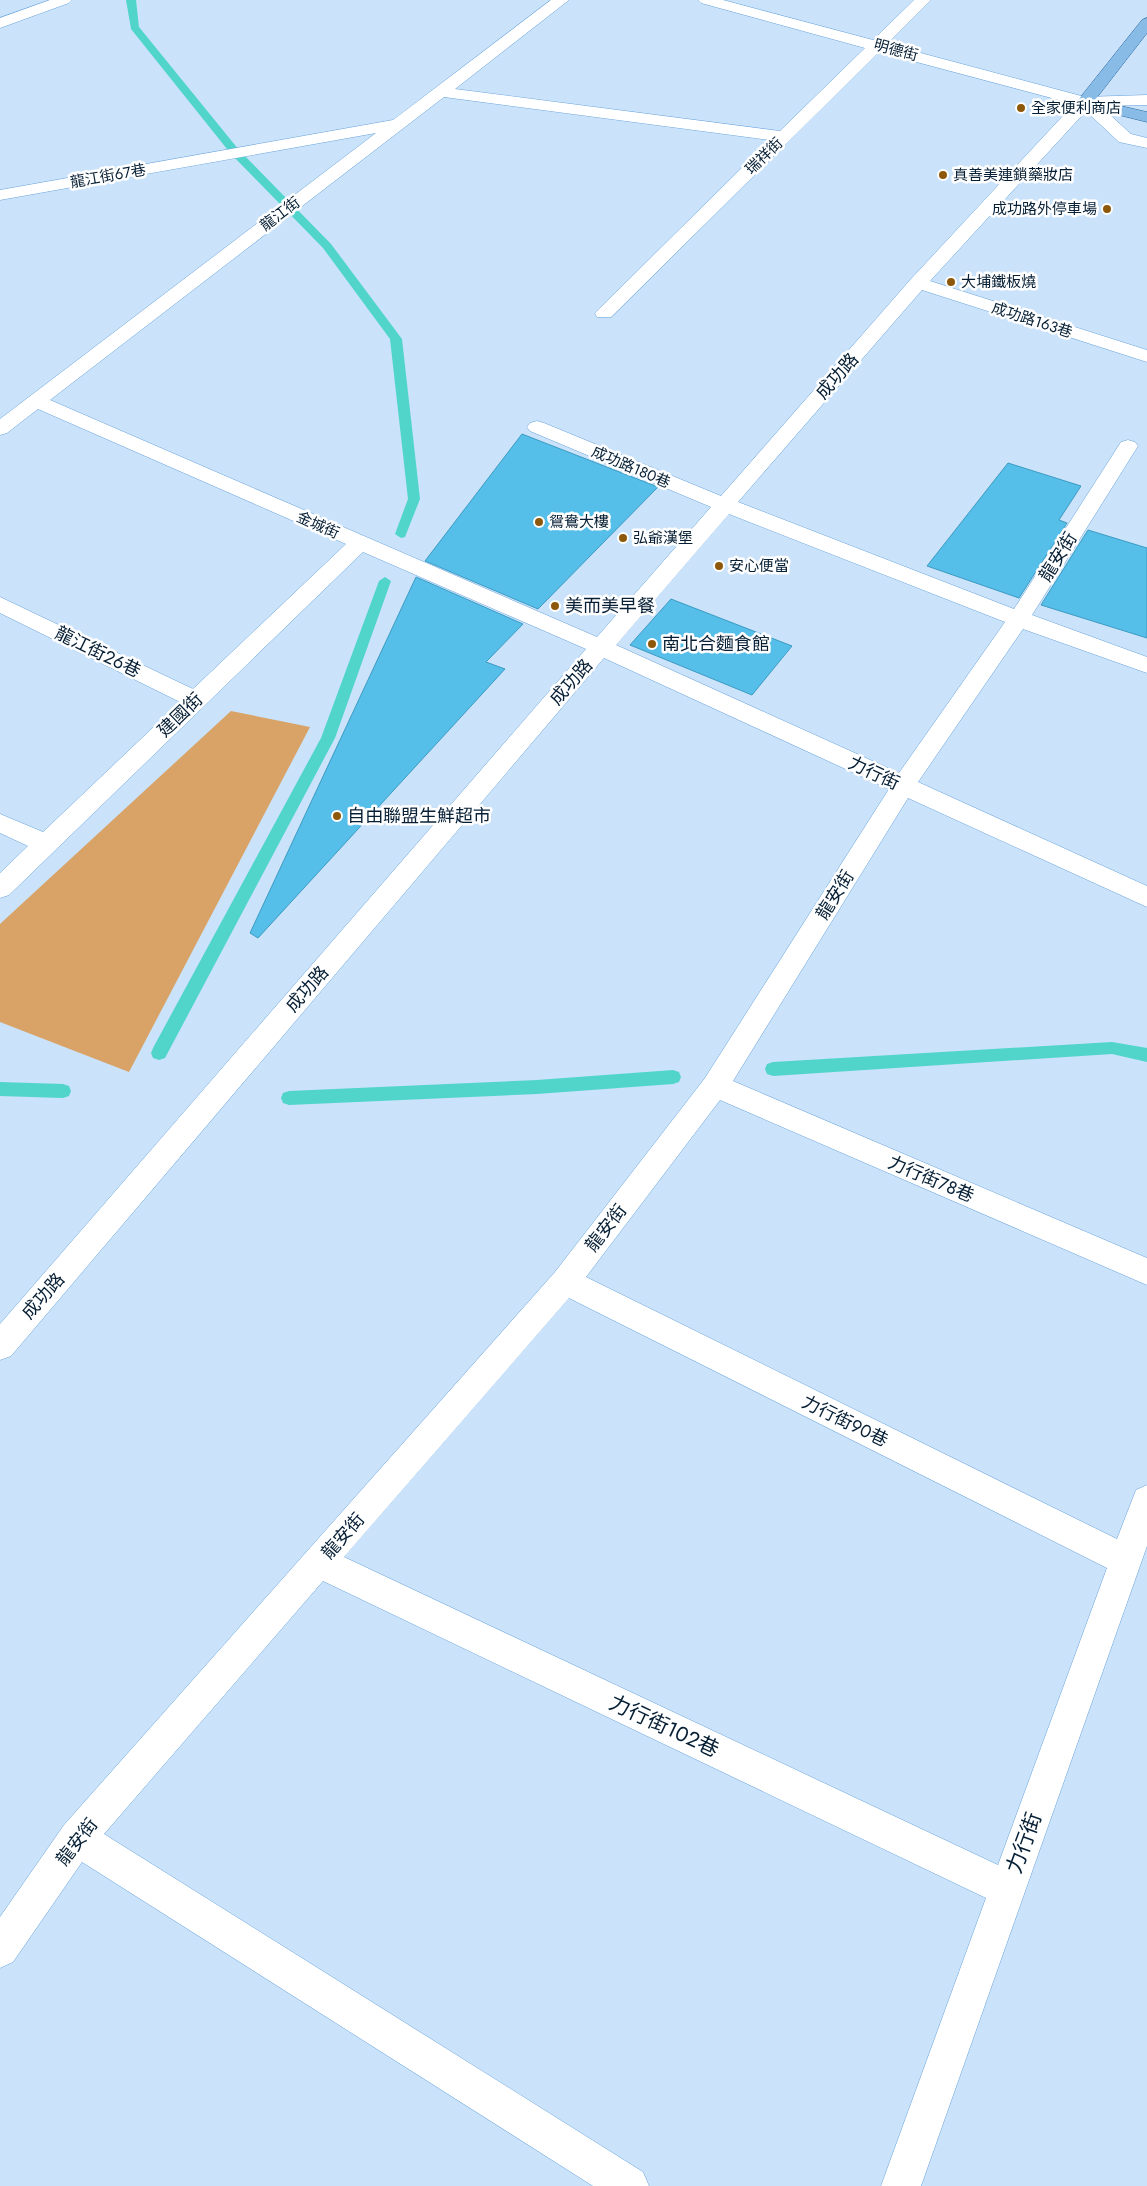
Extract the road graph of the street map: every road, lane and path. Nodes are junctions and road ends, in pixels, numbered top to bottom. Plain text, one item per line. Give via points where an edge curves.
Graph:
1 (64, 0) edge
2 (561, 0) edge
3 (706, 0) edge
4 (923, 0) edge
5 (0, 23) edge
6 (1147, 23) edge
7 (877, 46) junction
8 (441, 92) junction
9 (1147, 100) edge
10 (1085, 102) junction
11 (1147, 117) edge
12 (398, 124) junction
13 (784, 136) junction
14 (1147, 143) edge
15 (0, 195) edge
16 (918, 283) junction
17 (604, 313) dead end
18 (1147, 356) edge
19 (36, 401) junction
20 (537, 427) dead end
21 (0, 429) edge
22 (1128, 446) dead end
23 (724, 506) junction
24 (360, 543) junction
25 (0, 604) edge
26 (1018, 620) junction
27 (601, 647) junction
28 (1147, 665) edge
29 (196, 700) junction
30 (902, 786) junction
31 (0, 823) edge
32 (45, 844) junction
33 (0, 888) edge
34 (1147, 897) edge
35 (715, 1086) junction
36 (1147, 1272) edge
37 (565, 1282) junction
38 (0, 1346) edge
39 (1147, 1501) edge
40 (1126, 1560) junction
41 (320, 1563) junction
42 (77, 1838) junction
43 (1008, 1889) junction
44 (0, 1949) edge
45 (629, 2186) edge
46 (901, 2186) edge

1 - 5 street
2 - 8 street, 龍江街
3 - 7 street, 明德街
4 - 7 street, 瑞祥街
6 - 10 main road, 成功路
7 - 10 street, 明德街
7 - 13 street, 瑞祥街
8 - 12 street, 龍江街
8 - 13 street
9 - 10 street
10 - 11 main road
10 - 14 street via 1125,138
10 - 16 street, 成功路
12 - 15 street, 龍江街67巷
12 - 19 street, 龍江街
13 - 17 street, 瑞祥街
16 - 18 street, 成功路163巷
16 - 23 street, 成功路
19 - 21 street, 龍江街
19 - 24 street, 金城街
20 - 23 street, 成功路180巷
22 - 26 street, 龍安街
23 - 26 street, 成功路180巷
23 - 27 street, 成功路
24 - 27 street, 金城街
24 - 29 street, 建國街
25 - 29 street, 龍江街26巷
26 - 28 street, 成功路180巷
26 - 30 street, 龍安街
27 - 30 street, 力行街
27 - 38 street, 成功路
29 - 32 street, 建國街
30 - 34 street, 力行街
30 - 35 street, 龍安街
31 - 32 street
32 - 33 street, 建國街
35 - 36 street, 力行街78巷
35 - 37 street, 龍安街
37 - 40 street, 力行街90巷
37 - 41 street, 龍安街
39 - 40 street, 力行街
40 - 43 street, 力行街
41 - 42 street, 龍安街
41 - 43 street, 力行街102巷
42 - 44 street, 龍安街
42 - 45 street
43 - 46 street, 力行街

